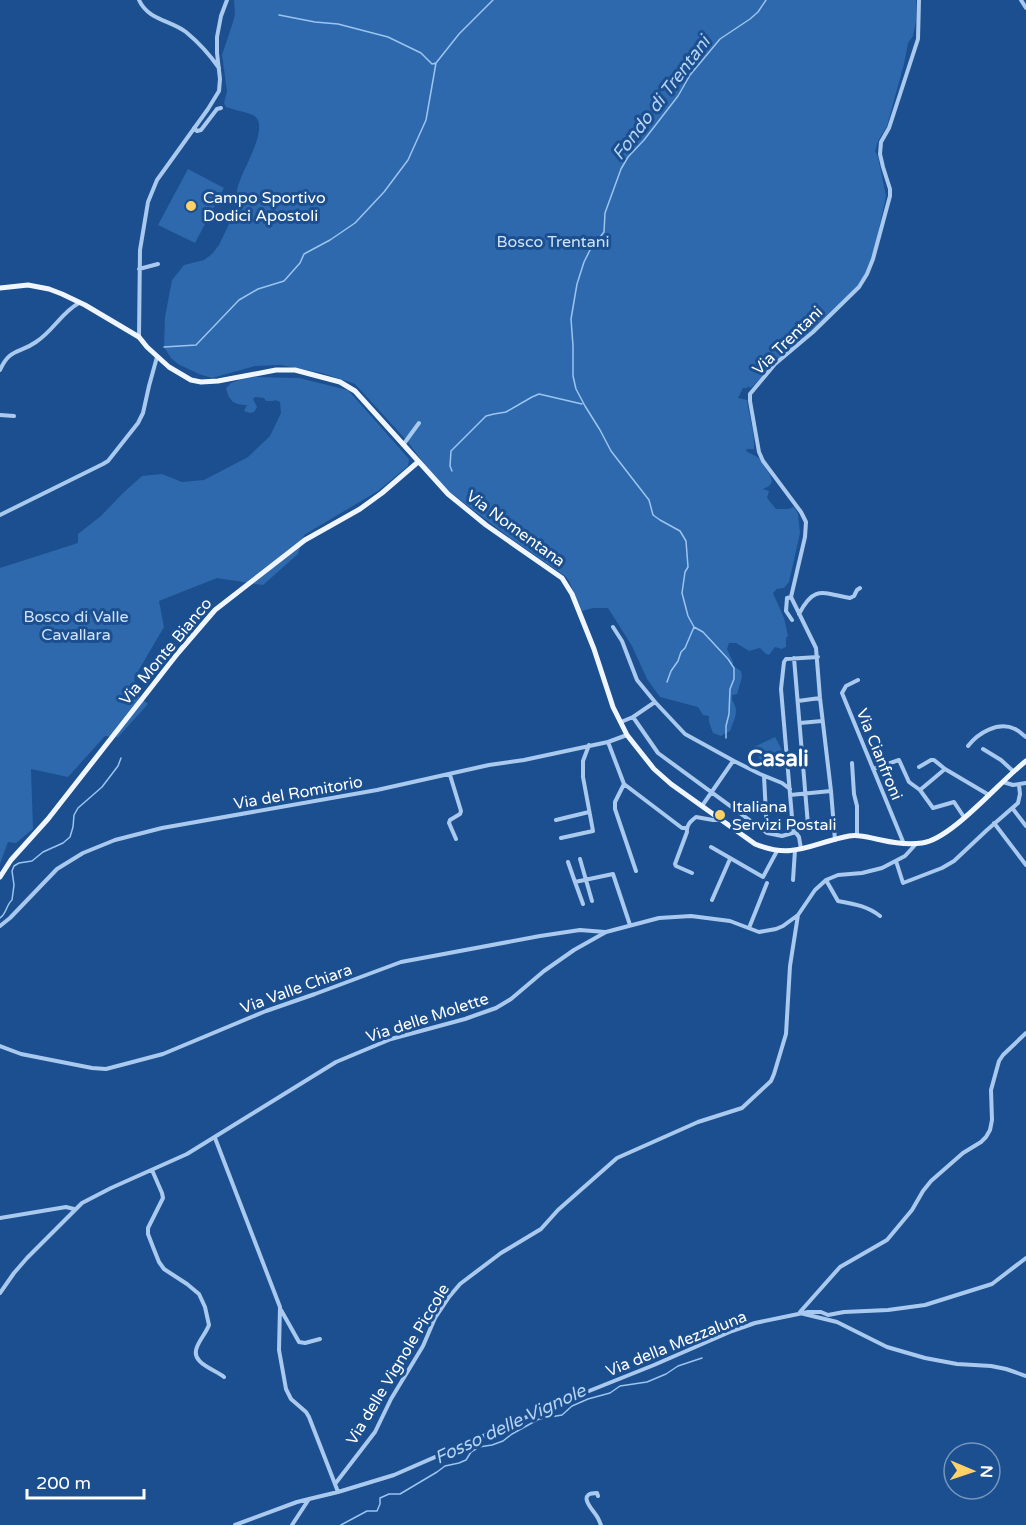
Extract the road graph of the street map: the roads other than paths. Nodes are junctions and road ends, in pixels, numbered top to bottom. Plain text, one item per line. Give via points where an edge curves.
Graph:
1 (139, 0) edge
2 (227, 0) edge
3 (919, 0) edge
4 (1021, 0) edge
5 (1026, 8) edge
6 (219, 69) junction
7 (220, 108) dead end
8 (194, 128) junction
9 (158, 264) dead end
10 (140, 269) junction
11 (0, 288) edge
12 (79, 303) junction
13 (139, 337) junction
14 (158, 357) junction
15 (0, 370) edge
16 (0, 415) edge
17 (14, 416) dead end
18 (419, 423) dead end
19 (404, 445) junction
20 (418, 462) junction
21 (0, 515) edge
22 (860, 588) dead end
23 (791, 597) junction
24 (799, 614) junction
25 (792, 620) dead end
26 (613, 627) dead end
27 (818, 657) junction
28 (794, 658) junction
29 (858, 680) dead end
30 (820, 698) junction
31 (798, 701) junction
32 (655, 702) junction
33 (633, 717) junction
34 (822, 721) junction
35 (620, 722) junction
36 (800, 723) junction
37 (627, 735) junction
38 (1026, 737) edge
39 (608, 742) junction
40 (589, 745) junction
41 (969, 746) dead end
42 (983, 749) dead end
43 (733, 761) junction
44 (1026, 761) edge
45 (852, 763) dead end
46 (919, 767) dead end
47 (873, 769) junction
48 (945, 769) junction
49 (1014, 772) junction
50 (450, 774) junction
51 (764, 776) junction
52 (1003, 783) junction
53 (1026, 783) edge
54 (624, 784) junction
55 (1019, 785) junction
56 (831, 790) junction
57 (920, 790) junction
58 (790, 792) junction
59 (711, 793) junction
60 (805, 793) junction
61 (989, 795) junction
62 (702, 806) junction
63 (1013, 808) junction
64 (589, 812) junction
65 (964, 817) junction
66 (556, 820) dead end
67 (723, 820) junction
68 (833, 821) junction
69 (994, 824) junction
70 (808, 825) junction
71 (1026, 826) edge
72 (686, 828) junction
73 (796, 832) junction
74 (767, 833) junction
75 (857, 835) junction
76 (561, 838) dead end
77 (456, 839) dead end
78 (835, 840) junction
79 (917, 843) junction
80 (904, 844) junction
81 (711, 847) dead end
82 (798, 850) junction
83 (777, 851) junction
84 (580, 859) dead end
85 (730, 859) junction
86 (896, 861) junction
87 (568, 862) dead end
88 (1026, 865) edge
89 (636, 871) dead end
90 (692, 873) dead end
91 (0, 877) edge
92 (586, 879) junction
93 (793, 880) dead end
94 (826, 880) junction
95 (575, 882) junction
96 (767, 883) dead end
97 (712, 900) dead end
98 (592, 901) dead end
99 (583, 904) dead end
100 (798, 915) junction
101 (880, 916) dead end
102 (630, 925) junction
103 (0, 926) edge
104 (749, 928) junction
105 (606, 932) junction
106 (1026, 1033) edge
107 (0, 1046) edge
108 (214, 1138) junction
109 (152, 1170) junction
110 (74, 1209) junction
111 (0, 1218) edge
112 (1026, 1258) edge
113 (0, 1293) edge
114 (279, 1304) junction
115 (800, 1313) junction
116 (320, 1339) dead end
117 (1026, 1376) edge
118 (224, 1377) dead end
119 (335, 1484) junction
120 (341, 1491) junction
121 (598, 1496) dead end
122 (309, 1499) junction
123 (235, 1525) edge
124 (292, 1525) edge
125 (601, 1525) edge

1 - 6 street via 150,14 187,33
2 - 6 street via 218,34
3 - 23 street, Via Trentani via 918,39 890,128 881,142 882,167 890,196 867,274 859,287 775,364 750,394 759,453 806,522
4 - 5 street
6 - 8 street via 219,91
7 - 8 street via 201,130
8 - 10 street via 153,188 140,243
9 - 10 street
10 - 13 street
11 - 12 main road, Via Nomentana via 35,286
12 - 13 main road, Via Nomentana
12 - 15 street via 37,341 9,355
13 - 14 main road, Via Nomentana
14 - 19 main road, Via Nomentana via 180,375 196,381 286,370 340,382 363,398
14 - 21 street via 142,417 108,461
16 - 17 street
18 - 19 street
19 - 20 main road, Via Nomentana
20 - 35 main road, Via Nomentana via 452,498 567,583
20 - 91 main road, Via Monte Bianco via 382,493 305,540 215,610
22 - 24 street via 850,598 815,593
23 - 24 street
23 - 25 street via 787,598 786,611
24 - 27 street
26 - 32 street via 638,680
27 - 28 street
27 - 30 street
28 - 31 street
28 - 58 street via 784,662 781,689
29 - 47 street, Via Cianfroni via 842,693
30 - 31 street
30 - 34 street
31 - 36 street
32 - 33 street
32 - 43 street via 685,734
33 - 35 street
33 - 59 street via 658,753
34 - 36 street
34 - 56 street
35 - 37 main road, Via Nomentana
36 - 60 street
37 - 39 street, Via del Romitorio
37 - 62 main road, Via Nomentana via 654,769
38 - 41 street via 1014,728 994,727 973,739
39 - 40 street, Via del Romitorio
39 - 54 street
40 - 50 street, Via del Romitorio
40 - 64 street via 583,777
42 - 49 street
43 - 51 street
43 - 59 street
44 - 49 main road, Via Nomentana
45 - 75 street
46 - 48 street via 931,759
47 - 57 street via 899,760 909,782
47 - 80 street, Via Cianfroni
48 - 57 street
48 - 61 street
49 - 52 main road, Via Nomentana
50 - 77 street via 461,810 448,823
50 - 103 street, Via del Romitorio via 115,840 57,869
51 - 58 street via 782,783
51 - 74 street
52 - 55 street
52 - 61 main road, Via Nomentana
53 - 55 street
54 - 72 street
54 - 89 street via 615,809
55 - 63 street via 1019,800
56 - 60 street
56 - 68 street
57 - 65 street via 933,808 954,802
58 - 60 street
58 - 73 street
59 - 62 street
59 - 74 street
60 - 70 street
61 - 65 main road, Via Nomentana
62 - 67 main road, Via Nomentana
63 - 69 street
63 - 71 street
64 - 66 street
64 - 76 street via 593,831
65 - 79 main road, Via Nomentana via 937,838
67 - 72 street via 696,817
67 - 83 main road, Via Nomentana via 755,844
68 - 70 street
68 - 78 street
69 - 86 street via 948,865 903,883
69 - 88 street
70 - 73 street
72 - 90 street via 675,864
73 - 74 street via 782,836
73 - 82 street
75 - 78 main road, Via Nomentana
75 - 80 main road, Via Nomentana
78 - 82 main road, Via Nomentana
79 - 80 main road, Via Nomentana
79 - 86 street
81 - 85 street
82 - 83 main road, Via Nomentana
82 - 93 street
83 - 85 street via 763,877
84 - 92 street
85 - 97 street
86 - 94 street via 882,868
87 - 95 street
92 - 95 street
92 - 98 street
92 - 102 street via 614,875
94 - 100 street, Via delle Molette
94 - 101 street via 838,902 862,905
95 - 99 street
96 - 104 street
100 - 104 street, Via delle Molette via 776,929 759,932
100 - 119 street, Via delle Vignole Piccole via 786,1034 771,1081 742,1108 698,1122 617,1158 541,1228 460,1284 435,1318 375,1432
102 - 104 street, Via delle Molette via 691,916 724,919
102 - 105 street, Via delle Molette
105 - 107 street, Via Valle Chiara via 580,930 397,963 169,1052 104,1069 21,1054
105 - 108 street, Via delle Molette via 574,950 501,1005 357,1053
106 - 115 street via 999,1061 991,1089 992,1120 986,1137 931,1181 887,1240 840,1267
108 - 109 street, Via delle Molette
108 - 114 street
109 - 110 street, Via delle Molette via 90,1197
109 - 118 street via 163,1196 148,1234 162,1268 201,1296 209,1325 195,1350 196,1356
110 - 111 street
110 - 113 street, Via delle Molette
112 - 115 street via 992,1284 925,1305 828,1316 817,1311
114 - 116 street via 297,1341 303,1344
114 - 119 street via 279,1350 286,1389 309,1417
115 - 117 street, Via della Mezzaluna via 837,1322 886,1347 925,1358 991,1366
115 - 120 street, Via della Mezzaluna via 732,1331 394,1475
119 - 120 street
120 - 122 street, Via della Mezzaluna
121 - 125 street via 592,1493 587,1501
122 - 123 street, Via della Mezzaluna
122 - 124 street

